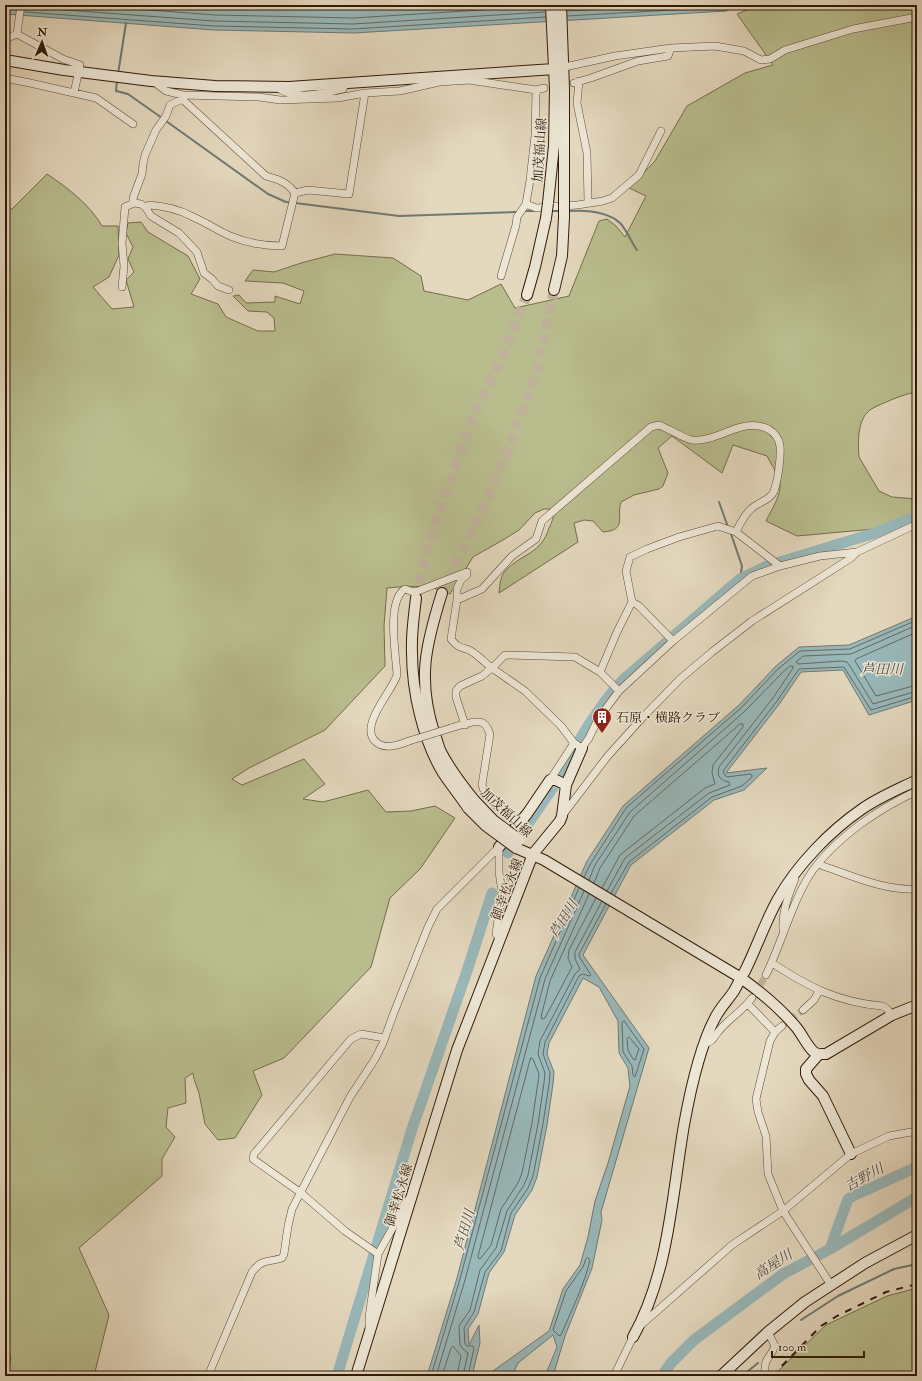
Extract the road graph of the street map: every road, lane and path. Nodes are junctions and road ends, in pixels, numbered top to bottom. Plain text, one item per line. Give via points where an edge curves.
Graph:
1 (21, 5) edge
2 (551, 5) edge
3 (561, 5) edge
4 (917, 17) edge
5 (17, 34) junction
6 (5, 39) edge
7 (671, 48) junction
8 (557, 49) junction
9 (5, 60) edge
10 (559, 68) junction
11 (78, 72) junction
12 (5, 78) edge
13 (453, 79) junction
14 (159, 82) junction
15 (345, 84) junction
16 (277, 87) junction
17 (544, 88) dead end
18 (536, 90) junction
19 (74, 93) junction
20 (365, 93) junction
21 (183, 97) junction
22 (312, 97) junction
23 (133, 124) dead end
24 (661, 130) dead end
25 (294, 196) junction
26 (588, 202) junction
27 (134, 203) junction
28 (526, 204) junction
29 (146, 208) junction
30 (501, 276) dead end
31 (122, 287) dead end
32 (229, 290) dead end
33 (554, 290) tunnel mouth
34 (527, 295) tunnel mouth
35 (917, 524) edge
36 (731, 530) junction
37 (857, 552) junction
38 (780, 566) junction
39 (442, 593) tunnel mouth
40 (416, 598) tunnel mouth
41 (457, 600) junction
42 (632, 602) junction
43 (673, 641) junction
44 (492, 668) junction
45 (600, 672) junction
46 (617, 689) junction
47 (465, 725) junction
48 (578, 746) junction
49 (550, 780) junction
50 (917, 780) edge
51 (566, 785) junction
52 (917, 788) edge
53 (917, 791) edge
54 (885, 795) junction
55 (471, 804) junction
56 (562, 816) junction
57 (520, 822) junction
58 (499, 847) junction
59 (533, 854) junction
60 (819, 862) junction
61 (798, 870) junction
62 (917, 889) edge
63 (783, 935) junction
64 (500, 939) junction
65 (772, 963) junction
66 (766, 975) tunnel mouth
67 (741, 978) junction
68 (819, 991) junction
69 (917, 1005) edge
70 (803, 1010) tunnel mouth
71 (892, 1015) junction
72 (782, 1026) tunnel mouth
73 (776, 1032) junction
74 (385, 1038) junction
75 (704, 1044) junction
76 (818, 1054) junction
77 (917, 1131) edge
78 (852, 1154) junction
79 (301, 1193) junction
80 (411, 1197) junction
81 (783, 1212) junction
82 (917, 1235) edge
83 (375, 1252) junction
84 (831, 1285) junction
85 (370, 1332) junction
86 (635, 1332) junction
87 (768, 1332) junction
88 (765, 1375) edge
89 (208, 1376) edge
90 (356, 1376) edge
91 (614, 1376) edge
92 (721, 1376) edge

1 - 5 street
2 - 8 main road, 加茂福山線
3 - 8 main road, 加茂福山線
4 - 7 street via 854,29 786,50 770,59 761,60 744,51 715,46
5 - 6 street
5 - 11 street via 63,59 80,65
7 - 10 street
7 - 26 street via 668,56 638,61 576,82 577,103 587,153
8 - 10 main road, 加茂福山線
9 - 11 main road
10 - 13 main road
10 - 33 main road, 加茂福山線, bridge via 564,217 562,256
10 - 34 main road, 加茂福山線, bridge via 546,218
11 - 14 main road
11 - 19 street
12 - 19 street
13 - 15 main road
13 - 18 street
13 - 20 street via 400,91
14 - 16 main road
14 - 21 street via 158,86 166,91
15 - 16 main road
15 - 22 street via 343,89
16 - 22 street via 283,92
17 - 18 street
18 - 28 street via 535,136
19 - 23 street via 96,98
20 - 22 street via 338,98
20 - 25 street via 349,194 308,190
21 - 22 street via 259,97 280,100
21 - 25 street via 266,176 289,185
21 - 27 street via 170,105 156,130 142,164 142,174
24 - 26 street via 639,175 612,198
25 - 29 street via 282,246 267,246 229,236 190,215 163,206 149,205
26 - 28 street via 536,208
27 - 29 street
27 - 31 street via 125,208
28 - 30 street via 517,217
29 - 32 street via 151,216 179,233 197,252 204,273 218,286
35 - 37 street
36 - 38 street
36 - 41 street via 749,510 774,492 780,461 778,438 770,430 749,425 706,439 691,440 659,425 651,427 542,521 536,539 512,556 482,588
36 - 42 street via 718,526 710,528 630,557 626,571
37 - 38 street via 820,556
37 - 56 street via 752,621 680,679 617,746
38 - 43 street via 752,576
39 - 55 main road, 加茂福山線 via 427,645 424,667 426,695 431,722 441,752
40 - 55 main road, 加茂福山線 via 412,654 416,696 422,723 431,750 443,772
41 - 44 street via 451,639 456,645 464,650 470,650
41 - 47 street, bridge via 457,589 467,572 418,591 405,589 400,592 393,615 397,675 374,715 370,730 371,736 380,745 388,746
42 - 43 street
42 - 45 street
43 - 46 street
44 - 45 street via 505,655 574,657
44 - 47 street via 482,676 460,686 456,691
44 - 48 street via 525,691
45 - 46 street
46 - 48 street via 589,738
47 - 57 street via 478,721 488,728 490,734 482,785 484,792 502,810
48 - 49 street
48 - 51 main road
49 - 51 main road
49 - 57 main road
50 - 54 main road
51 - 56 main road
52 - 54 street via 896,795
53 - 60 street via 862,823
54 - 61 main road via 840,826
55 - 59 main road, 加茂福山線, bridge
56 - 59 main road via 557,826
57 - 58 main road
58 - 64 street via 502,892 496,934
58 - 74 street via 437,909
59 - 64 main road, 御幸松永線
59 - 67 main road, 御幸松永線
60 - 62 street via 823,866 886,886
60 - 63 street via 812,871
61 - 63 street via 786,901 782,921
61 - 67 main road via 778,900
63 - 65 street
64 - 80 main road, 御幸松永線 via 457,1050
65 - 66 street
65 - 68 street via 801,983
67 - 75 main road via 715,1017
67 - 76 main road, 御幸松永線 via 780,1009
68 - 70 street
68 - 71 street via 852,1002 882,1006
69 - 71 main road
71 - 76 main road via 826,1054
72 - 73 street
73 - 75 street via 750,1001 724,1024 711,1042
73 - 81 street via 770,1041 756,1099 766,1136 768,1174
74 - 79 street via 375,1059 350,1097
74 - 79 street via 361,1034 351,1039 254,1154 253,1159
75 - 86 main road via 684,1125 669,1229 661,1263 650,1298
76 - 78 main road via 806,1070 806,1074 823,1096
77 - 78 street via 889,1136
78 - 81 street
79 - 83 street via 345,1231
79 - 89 street via 292,1209 282,1258 266,1260 258,1264 252,1272
80 - 83 street via 404,1204 396,1222
80 - 85 main road, 御幸松永線
81 - 84 street
81 - 86 street via 732,1245
82 - 84 main road
83 - 85 street
84 - 87 main road
85 - 90 main road, 御幸松永線
86 - 91 street
87 - 88 street via 775,1346 766,1360
87 - 92 main road

